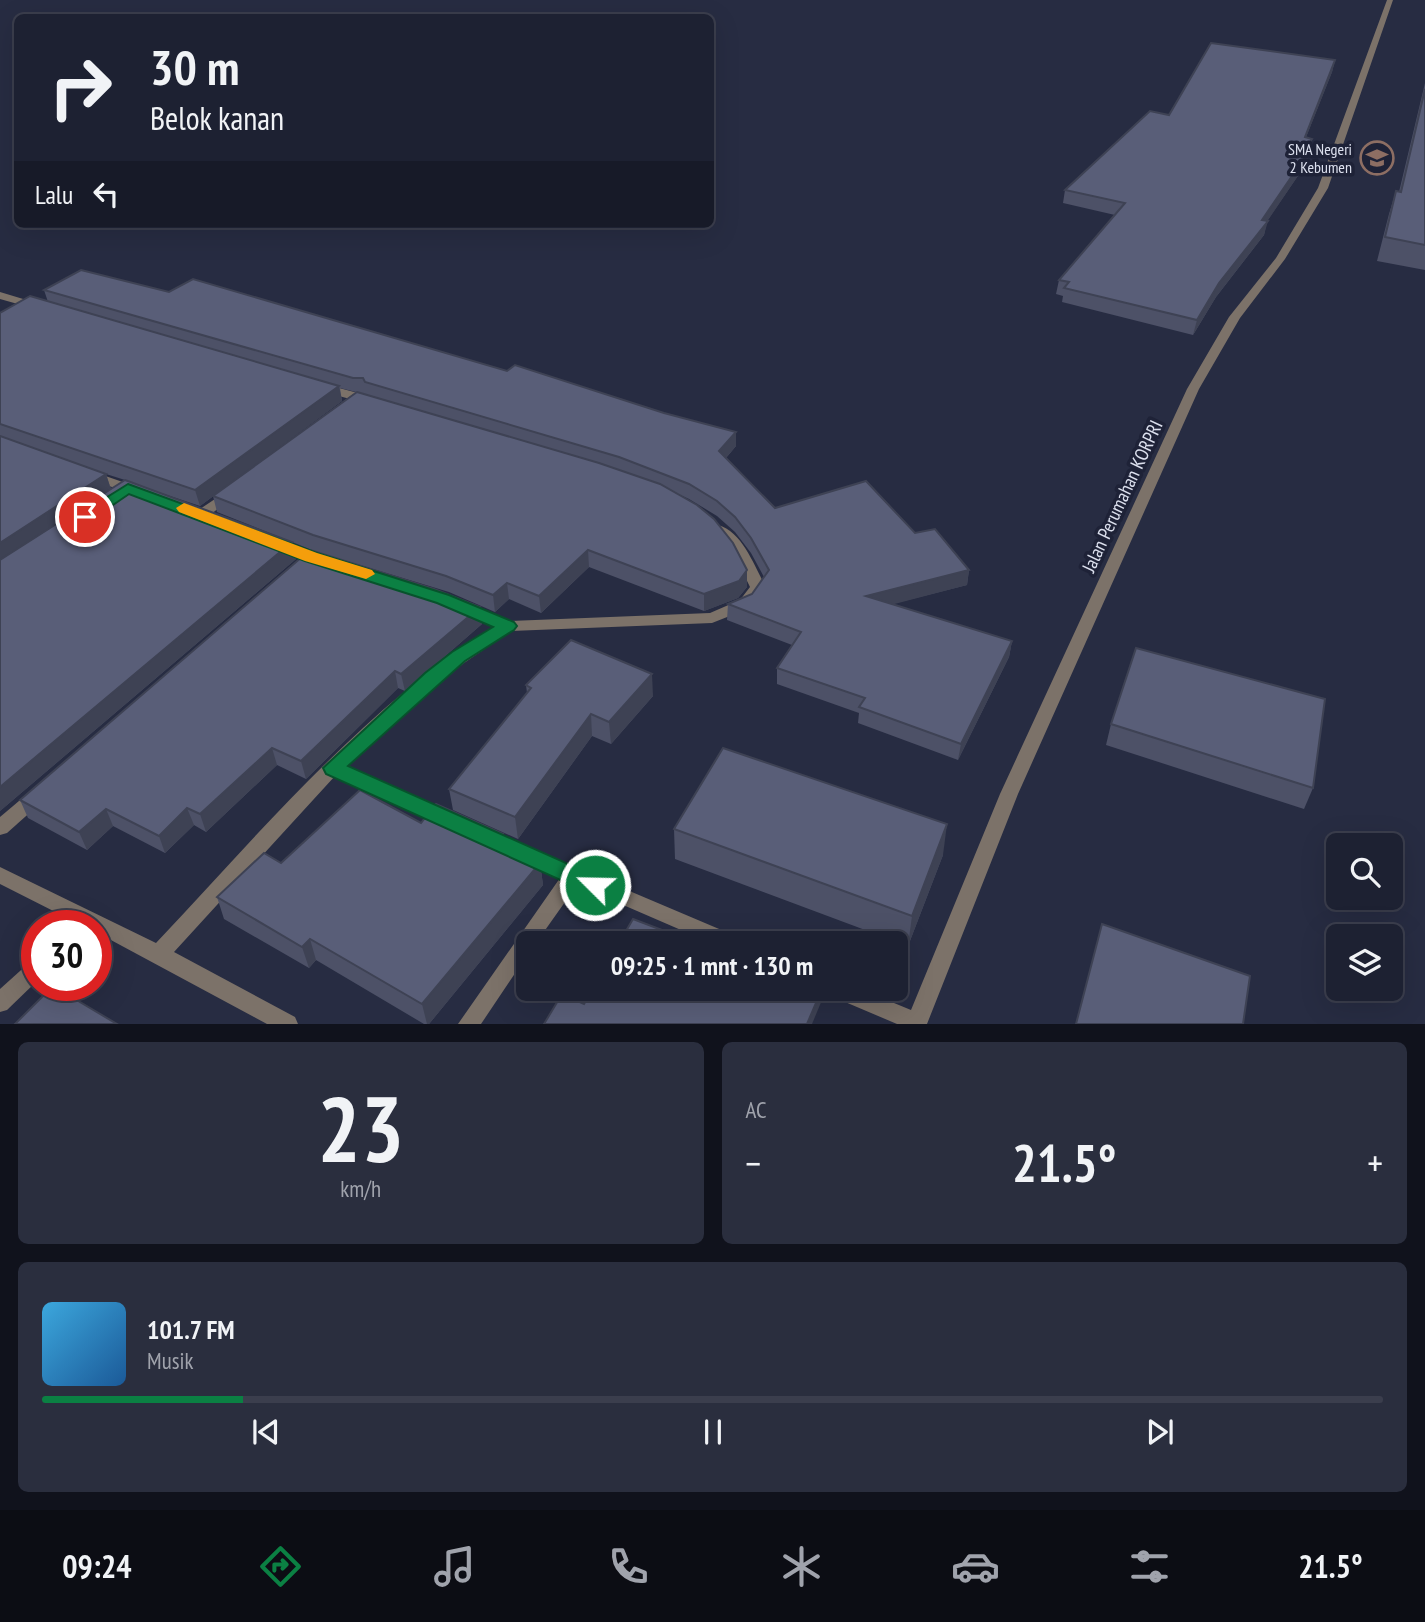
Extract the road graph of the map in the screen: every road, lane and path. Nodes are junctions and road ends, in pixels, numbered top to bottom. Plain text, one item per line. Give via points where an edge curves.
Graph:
1 (1390, 0) edge
2 (0, 295) edge
3 (51, 311) edge
4 (308, 383) edge
5 (387, 406) edge
6 (77, 470) edge
7 (244, 483) edge
8 (149, 496) edge
9 (202, 514) edge
10 (709, 521) edge
11 (262, 538) edge
12 (334, 564) edge
13 (455, 604) edge
14 (508, 626) junction
15 (333, 768) junction
16 (52, 783) edge
17 (0, 828) edge
18 (0, 875) edge
19 (572, 876) junction
20 (62, 910) edge
21 (703, 931) edge
22 (112, 934) edge
23 (159, 954) junction
24 (21, 983) edge
25 (866, 1001) edge
26 (0, 1003) edge
27 (917, 1023) edge
28 (288, 1024) edge
29 (468, 1024) edge

1 - 27 street, Jalan Perumahan KORPRI via 1324,188 1235,317 1193,389 1009,794
2 - 3 street
4 - 5 street via 355,401
6 - 8 street via 122,492
7 - 9 street
10 - 14 street via 737,546 750,567 758,587 745,604 712,618
11 - 12 street via 306,561
13 - 14 street
14 - 15 street via 440,671
15 - 19 street
15 - 23 street
16 - 17 street
18 - 20 street
19 - 21 street
19 - 29 street
22 - 23 street
23 - 28 street
24 - 26 street
25 - 27 street

